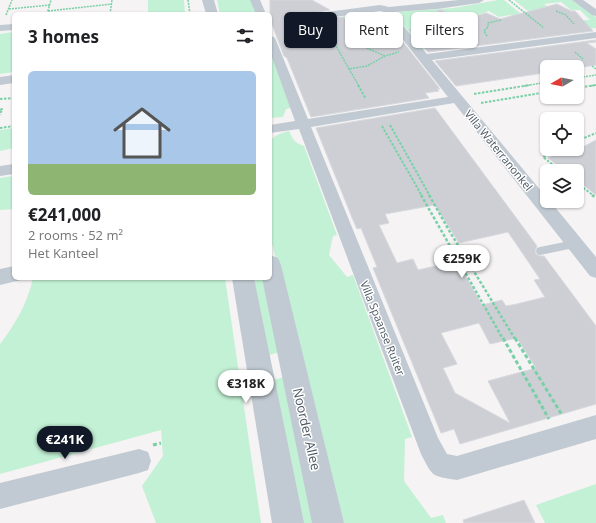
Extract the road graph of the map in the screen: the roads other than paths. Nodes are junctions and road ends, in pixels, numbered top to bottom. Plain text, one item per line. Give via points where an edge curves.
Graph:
1 (208, 0) edge
2 (255, 0) edge
3 (479, 0) edge
4 (577, 0) edge
5 (389, 10) junction
6 (211, 12) edge
7 (260, 12) edge
8 (596, 13) edge
9 (337, 14) edge
10 (12, 27) edge
11 (0, 28) edge
12 (596, 35) edge
13 (272, 43) edge
14 (420, 54) junction
15 (12, 79) edge
16 (0, 81) edge
17 (460, 102) junction
18 (303, 124) junction
19 (272, 129) edge
20 (12, 169) edge
21 (0, 171) edge
22 (574, 244) junction
23 (540, 251) dead end
24 (596, 270) edge
25 (12, 274) edge
26 (272, 274) edge
27 (0, 277) edge
28 (243, 280) edge
29 (596, 427) edge
30 (139, 461) dead end
31 (0, 496) edge
32 (288, 523) edge
33 (328, 523) edge

1 - 6 street
2 - 7 street
3 - 5 street
4 - 8 street
5 - 9 street via 380,8
5 - 14 street via 389,15
10 - 11 street
12 - 14 street via 498,48
13 - 18 street, Villa Spaanse Ruiter
14 - 17 street
15 - 16 street
17 - 18 street, Villa Waterranonkel
17 - 22 street, Villa Waterranonkel
18 - 19 street, Villa Waterranonkel
18 - 29 street, Villa Spaanse Ruiter via 427,439 440,465 457,468
20 - 21 street
22 - 23 lane
22 - 24 street, Villa Waterranonkel
25 - 27 street
26 - 33 street, Noorder Allee
28 - 32 street
30 - 31 street

